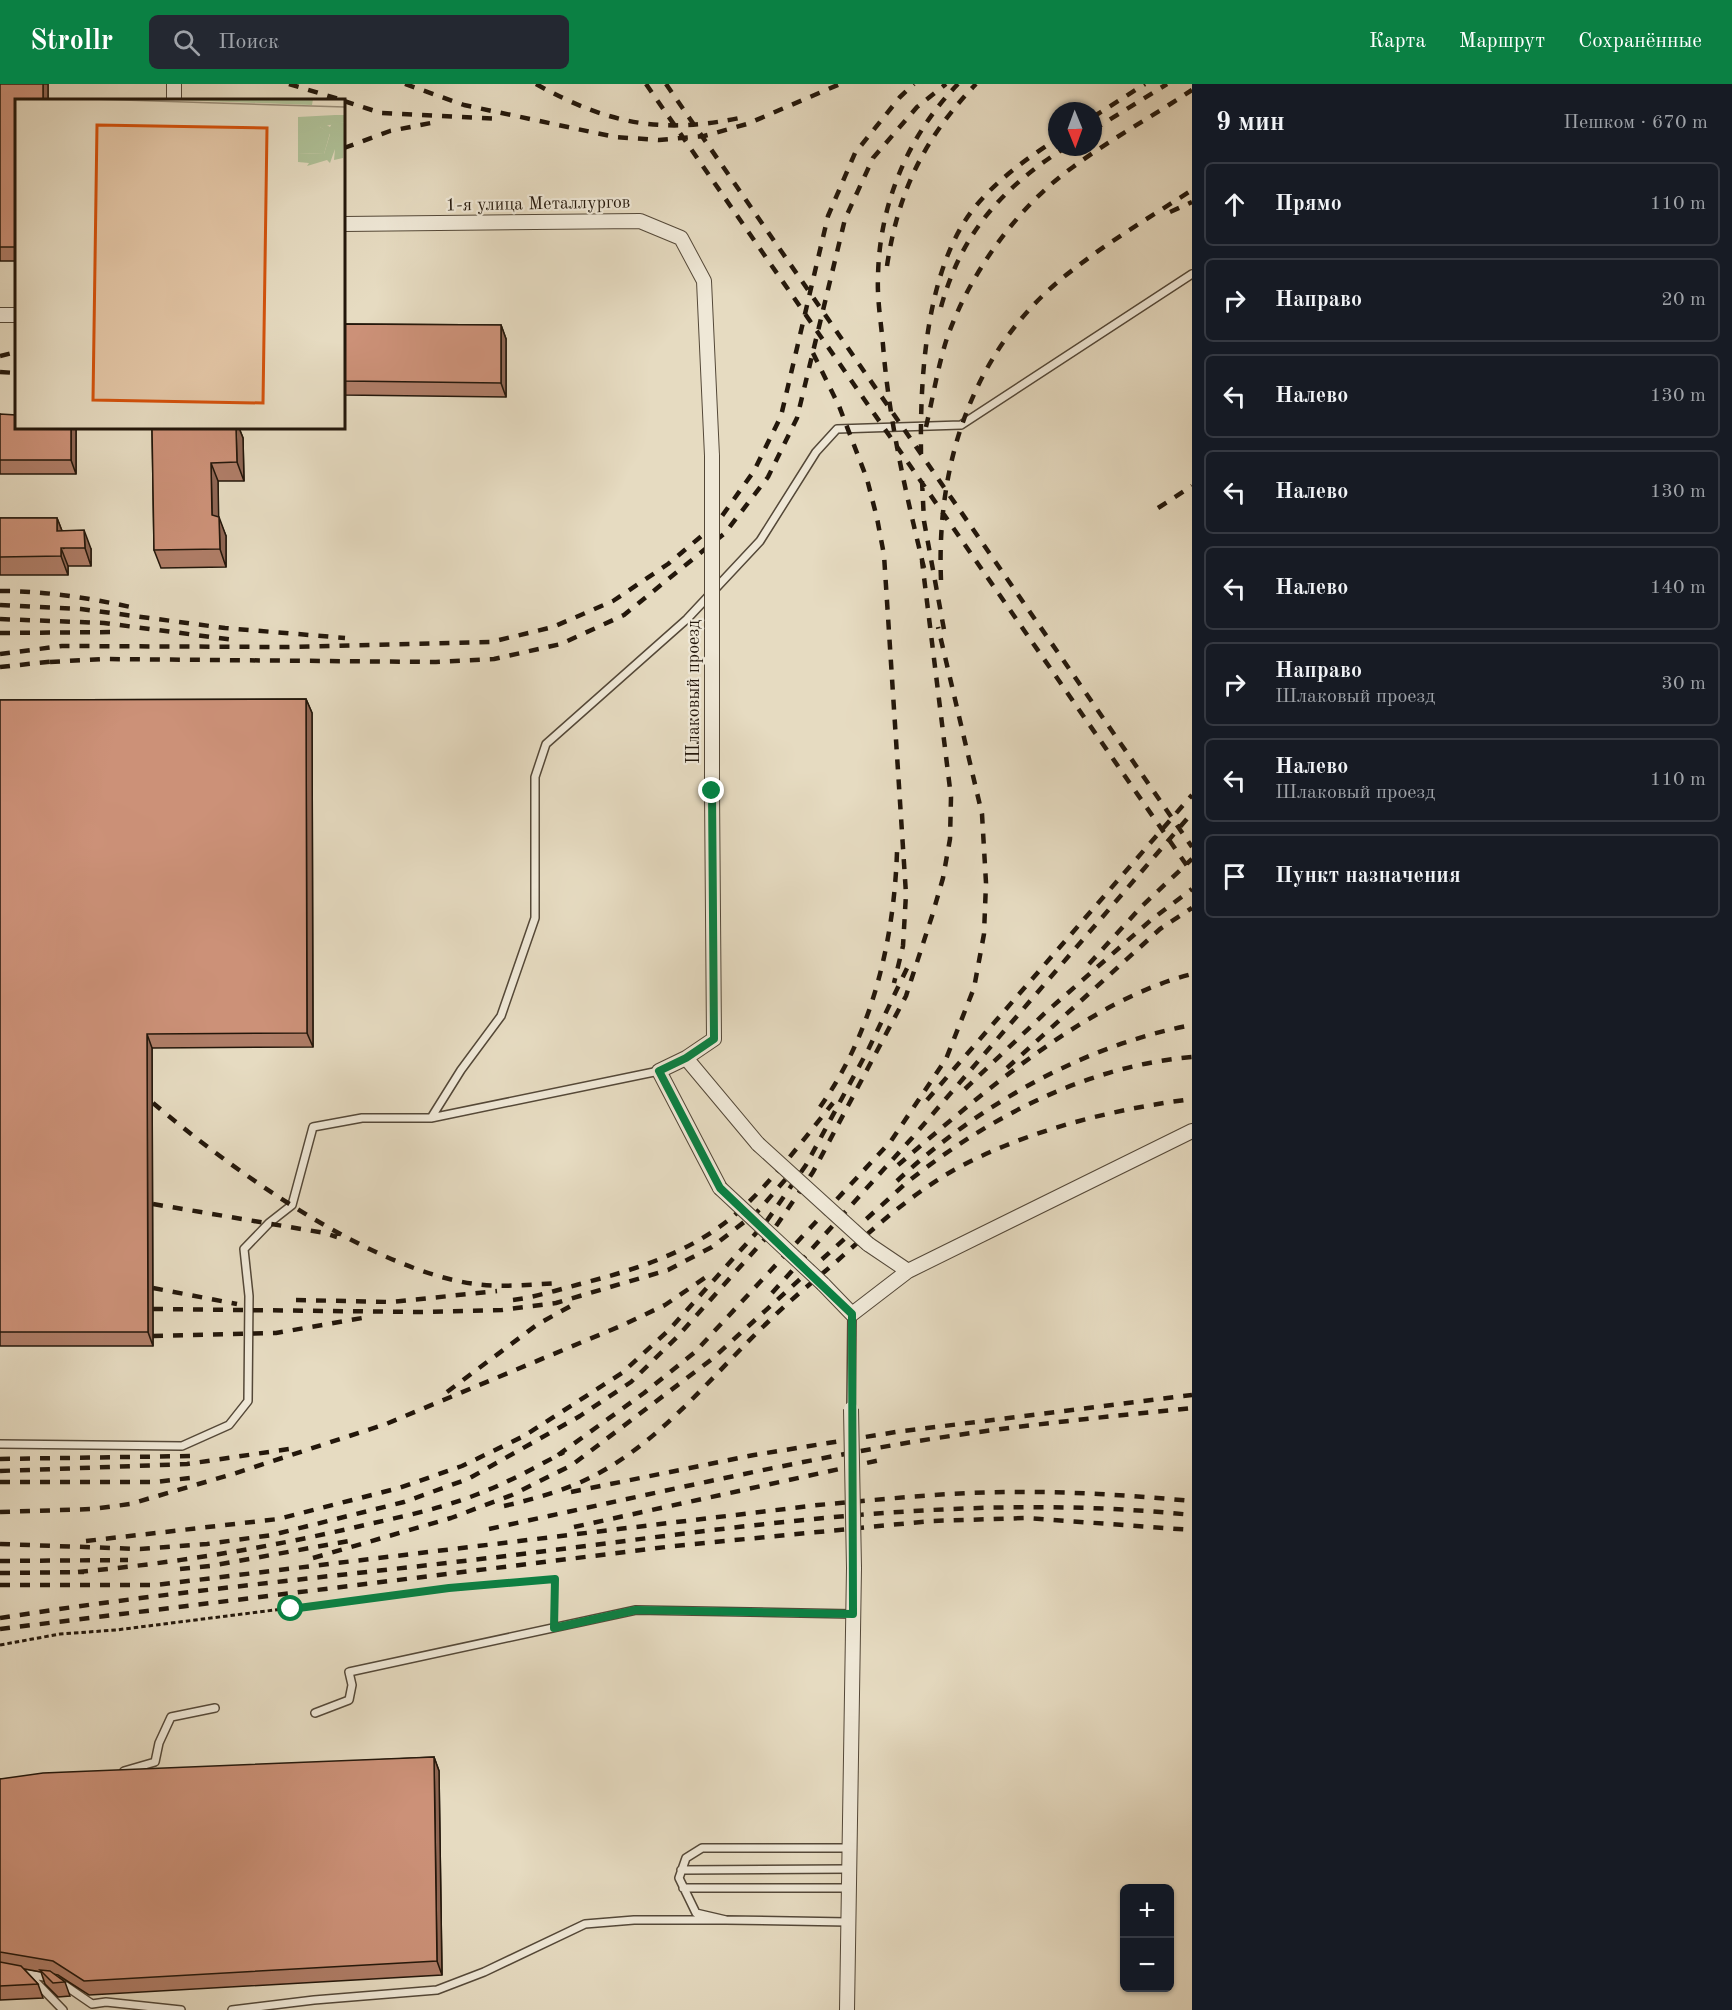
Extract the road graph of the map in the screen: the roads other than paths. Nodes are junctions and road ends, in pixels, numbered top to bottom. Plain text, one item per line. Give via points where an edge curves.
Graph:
1 (345, 224) edge
2 (1192, 274) edge
3 (704, 281) joint
4 (686, 1058) junction
5 (659, 1071) junction
6 (431, 1118) junction
7 (1192, 1131) edge
8 (908, 1271) junction
9 (852, 1314) junction
10 (851, 1409) joint
11 (0, 1444) edge
12 (853, 1614) junction
13 (215, 1708) dead end
14 (315, 1713) dead end
15 (116, 1772) edge
16 (849, 1848) junction
17 (849, 1869) junction
18 (681, 1870) junction
19 (683, 1888) junction
20 (849, 1888) junction
21 (726, 1920) junction
22 (848, 1922) junction
23 (9, 1971) edge
24 (28, 1974) junction
25 (63, 2010) edge
26 (182, 2010) edge
27 (232, 2010) edge
28 (847, 2010) edge

1 - 3 street, 1-я улица Металлургов via 640,221 681,238
2 - 6 lane via 961,425 837,429 816,452 760,541 687,619 546,744 536,777 535,918 501,1016
3 - 4 street, Шлаковый проезд, bridge via 712,456 714,1039
4 - 5 street, Шлаковый проезд
4 - 8 street, bridge via 758,1144 868,1244
5 - 6 lane
5 - 9 street, bridge via 720,1188
6 - 11 lane via 362,1118 313,1127 292,1205 244,1248 249,1296 248,1401 229,1425 182,1446
7 - 8 street
8 - 9 street
9 - 10 lane
10 - 12 street, bridge
12 - 14 lane via 636,1610 349,1672 349,1700
12 - 16 street
13 - 15 lane via 171,1717 155,1762
16 - 17 street
16 - 18 lane via 702,1848 686,1858
17 - 18 lane
17 - 20 street
18 - 19 lane
19 - 20 lane
19 - 21 lane via 696,1913
20 - 22 street
21 - 22 lane
21 - 27 lane via 585,1924 437,1990
22 - 28 street
23 - 24 lane
24 - 25 lane
24 - 26 lane via 57,1980 92,2004

